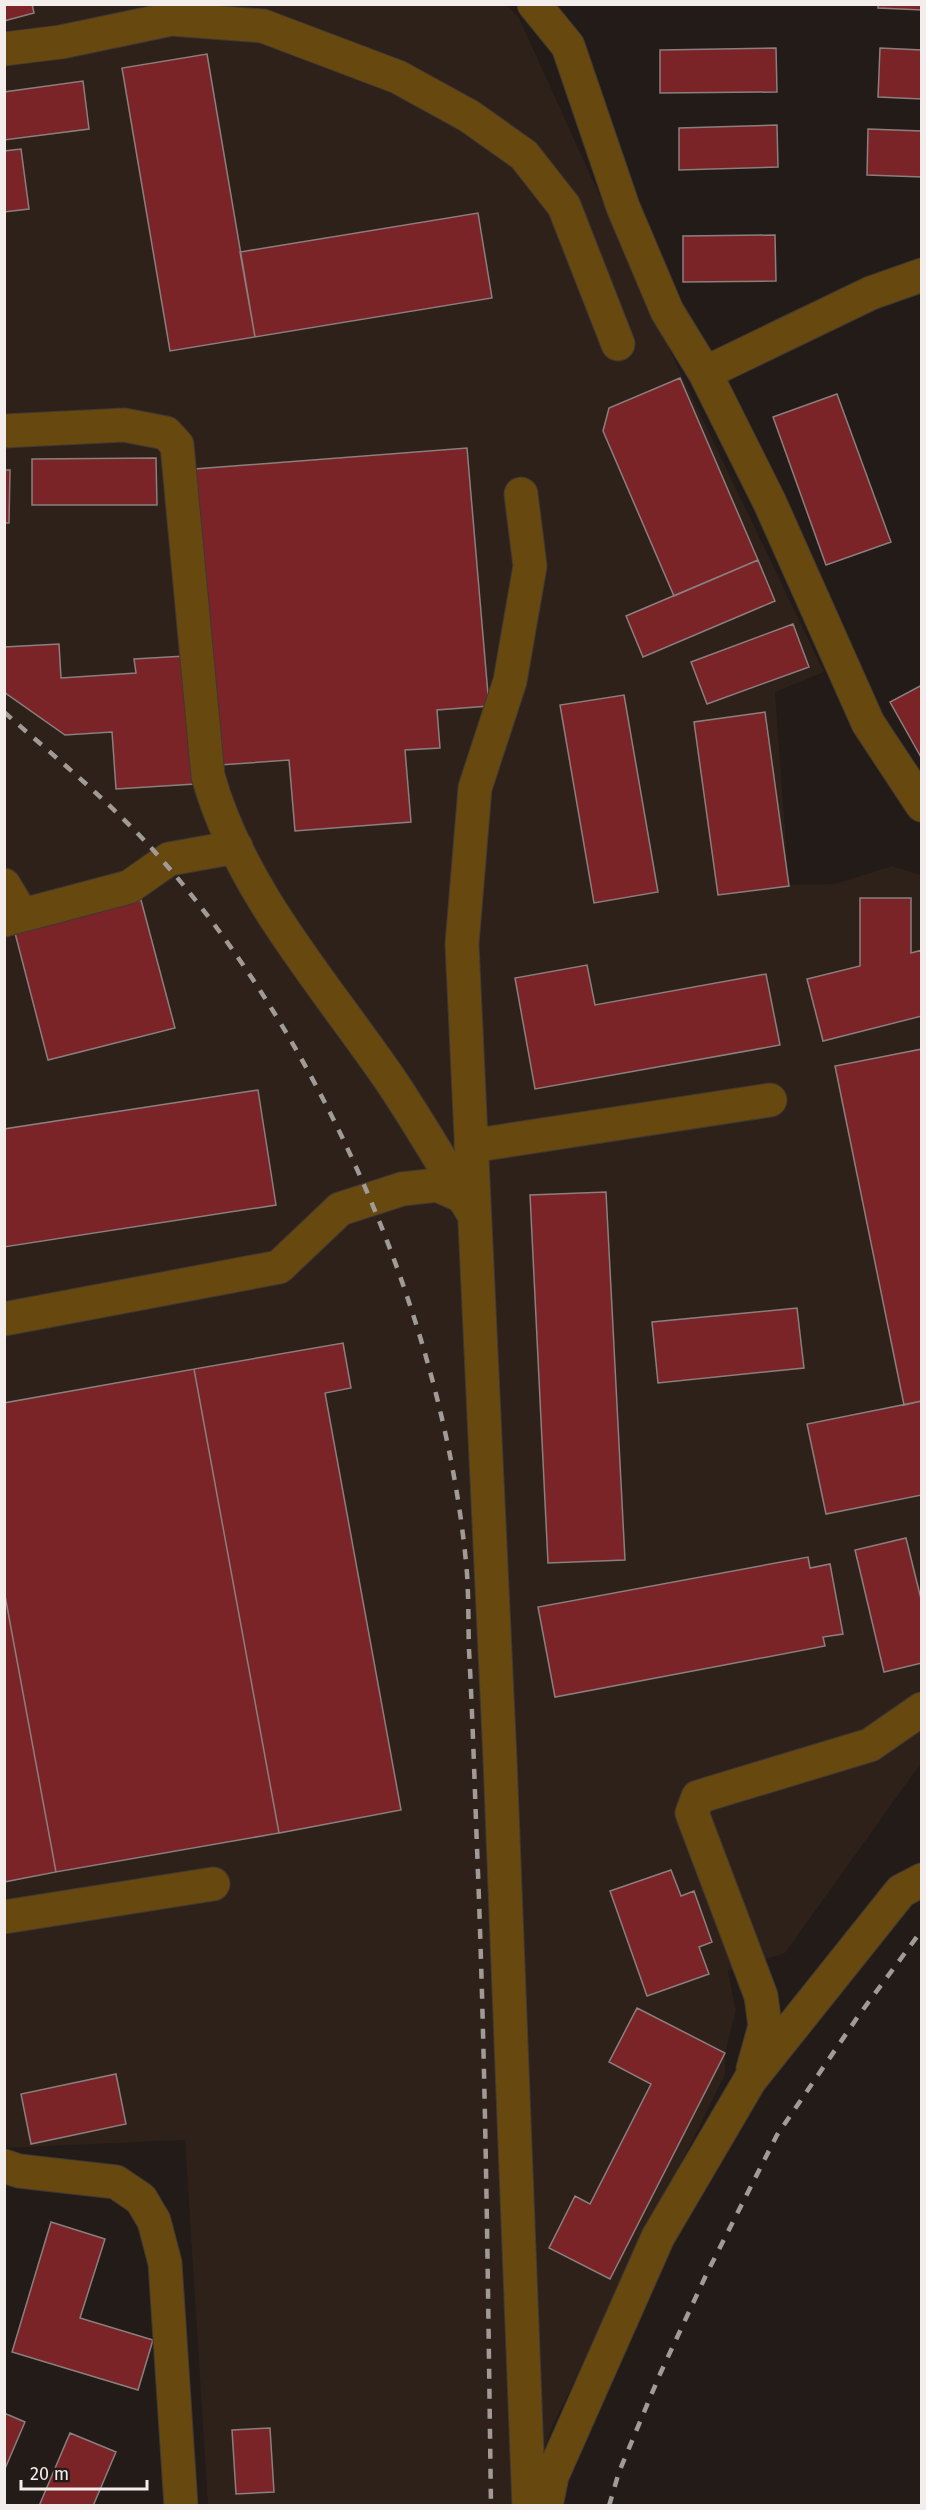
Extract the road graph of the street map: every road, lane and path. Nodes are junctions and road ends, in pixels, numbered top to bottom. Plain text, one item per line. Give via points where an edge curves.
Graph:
1 (534, 4) edge
2 (4, 49) edge
3 (921, 275) edge
4 (618, 344) dead end
5 (705, 373) junction
6 (4, 431) edge
7 (521, 494) dead end
8 (921, 805) edge
9 (236, 847) junction
10 (4, 885) edge
11 (13, 917) edge
12 (770, 1100) dead end
13 (471, 1146) junction
14 (469, 1206) junction
15 (4, 1319) edge
16 (921, 1709) edge
17 (921, 1865) edge
18 (213, 1884) dead end
19 (911, 1885) edge
20 (4, 1917) edge
21 (750, 2080) junction
22 (4, 2166) edge
23 (181, 2505) edge
24 (529, 2505) edge
25 (546, 2505) edge

1 - 5 street via 568,46 623,207 667,311
2 - 4 street via 61,42 171,19 263,26 398,77 468,116 524,155 564,206
3 - 5 street via 871,293
5 - 8 street via 770,503 868,723
6 - 9 street via 124,425 166,433 177,445 208,776 219,814
7 - 13 street via 530,566 510,681 475,788 462,944
9 - 11 street via 169,859 129,887
9 - 14 street via 271,912 390,1080
10 - 11 street
12 - 13 street
13 - 14 street
14 - 15 street via 437,1185 402,1189 340,1209 279,1267
14 - 24 street via 500,1759
16 - 21 street via 870,1745 698,1797 692,1813 761,1996 765,2026
17 - 19 street
18 - 20 street
19 - 21 street
21 - 25 street via 658,2237 552,2476
22 - 23 street via 116,2182 141,2199 154,2221 165,2263

